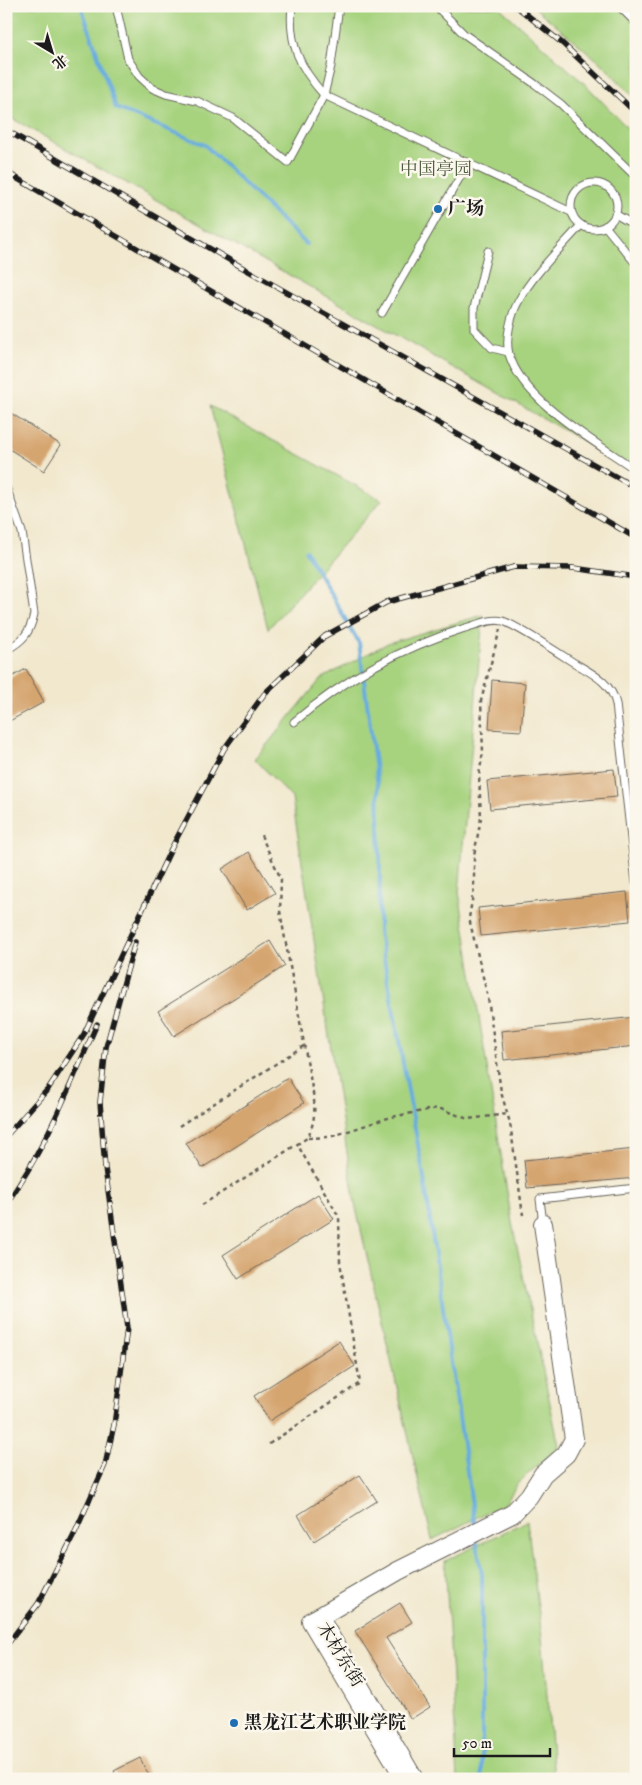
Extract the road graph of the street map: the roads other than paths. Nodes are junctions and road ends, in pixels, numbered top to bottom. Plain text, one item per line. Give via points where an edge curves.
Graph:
1 (116, 6) edge
2 (292, 6) edge
3 (339, 6) edge
4 (436, 6) edge
5 (624, 6) edge
6 (636, 18) edge
7 (324, 95) junction
8 (468, 163) junction
9 (636, 177) edge
10 (572, 212) junction
11 (615, 214) junction
12 (580, 225) junction
13 (605, 226) junction
14 (636, 226) edge
15 (488, 251) dead end
16 (636, 264) edge
17 (382, 314) dead end
18 (508, 352) junction
19 (636, 470) edge
20 (6, 487) edge
21 (6, 650) edge
22 (294, 722) dead end
23 (636, 883) edge
24 (636, 1188) edge
25 (543, 1224) joint
26 (318, 1617) junction
27 (405, 1779) edge
28 (414, 1779) edge

1 - 7 lane via 128,59 152,88 198,101 233,118 288,162
2 - 7 lane via 293,39 298,60
3 - 7 lane via 332,66
4 - 9 lane via 464,34 561,104
5 - 6 street
7 - 8 lane
8 - 10 lane
8 - 17 lane
10 - 11 lane via 571,201 576,190 596,183 614,194
10 - 12 lane
11 - 13 lane
11 - 14 lane
12 - 13 lane via 592,229
12 - 18 lane via 517,304 510,324
13 - 16 lane
15 - 18 lane via 474,308 474,330 492,348
18 - 19 lane via 529,390
20 - 21 lane via 22,532 34,614 23,639
22 - 23 lane via 336,690 386,659 436,637 482,623 502,621 561,654 610,687 616,704
24 - 25 lane via 540,1199
25 - 26 street via 574,1439 572,1447 543,1474 512,1514 398,1571
26 - 27 street, 木材东街 via 311,1621
26 - 28 street, 木材东街

